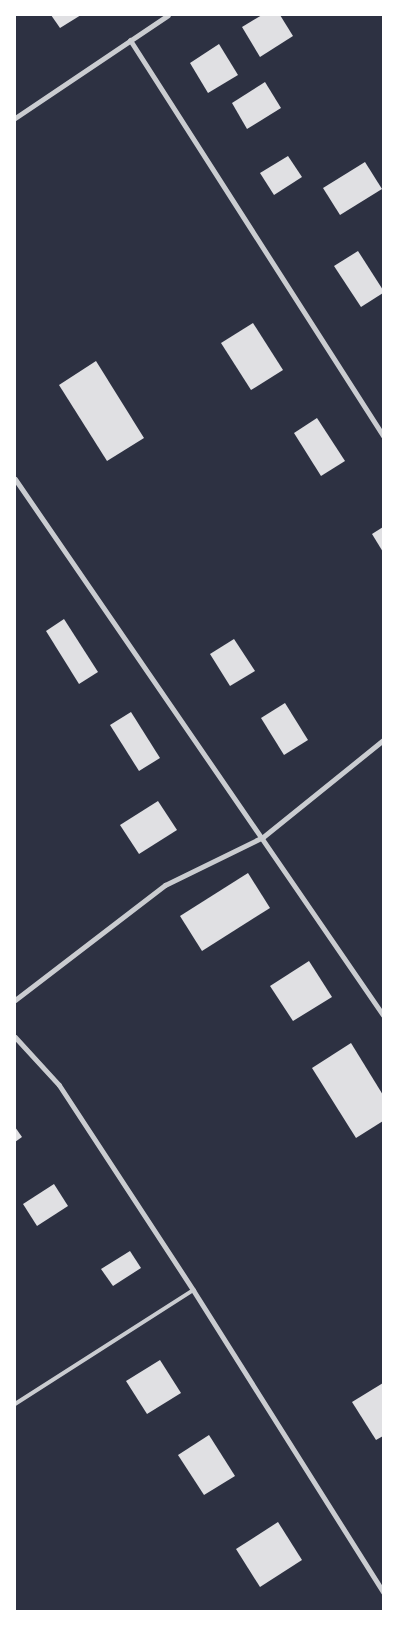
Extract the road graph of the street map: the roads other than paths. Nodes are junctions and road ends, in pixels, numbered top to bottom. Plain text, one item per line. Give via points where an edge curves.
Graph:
1 (168, 15) edge
2 (130, 40) junction
3 (15, 118) edge
4 (383, 436) edge
5 (15, 479) edge
6 (383, 740) edge
7 (263, 837) junction
8 (15, 1000) edge
9 (383, 1015) edge
10 (15, 1037) edge
11 (193, 1290) junction
12 (15, 1404) edge
13 (383, 1592) edge

1 - 2 street
2 - 3 street
2 - 4 street
5 - 7 street
6 - 7 street
7 - 8 street via 165,884
7 - 9 street
10 - 11 street via 59,1085
11 - 12 lane
11 - 13 street

